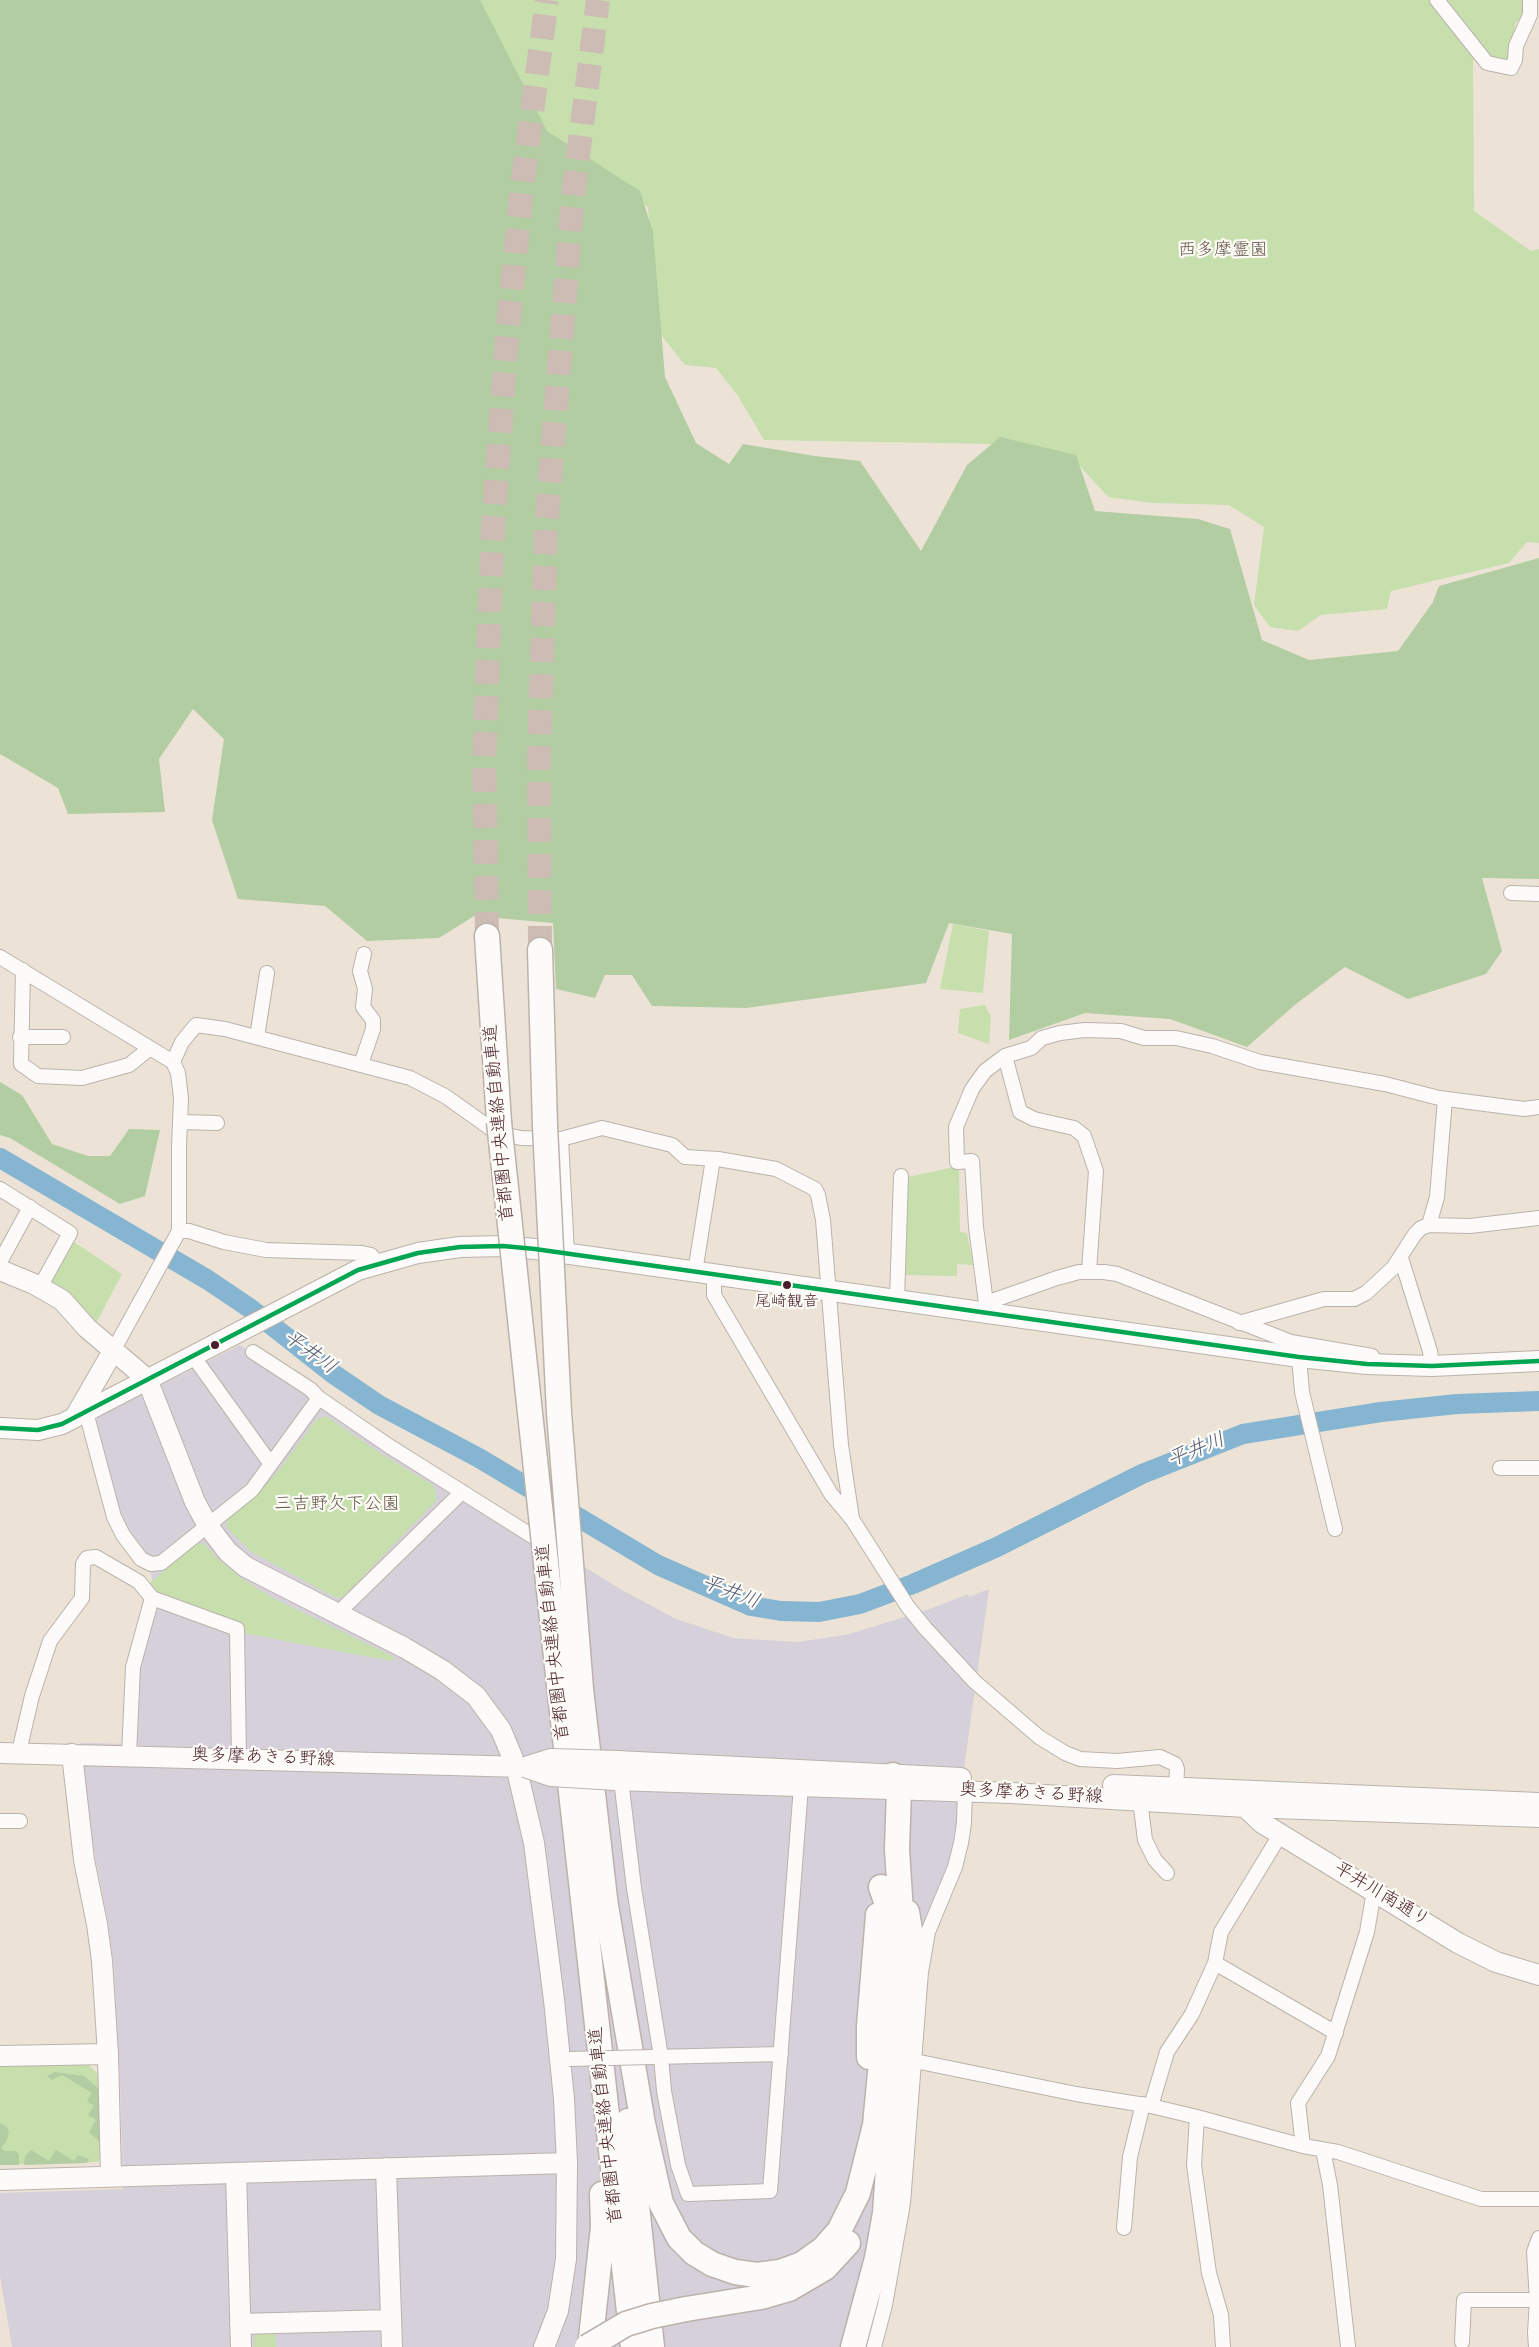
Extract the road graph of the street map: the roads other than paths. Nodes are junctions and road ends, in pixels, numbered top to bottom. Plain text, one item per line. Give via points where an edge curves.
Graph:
1 (1437, 0) edge
2 (1530, 0) edge
3 (1511, 893) dead end
4 (1539, 894) edge
5 (487, 936) tunnel mouth
6 (540, 950) tunnel mouth
7 (364, 954) dead end
8 (0, 957) edge
9 (23, 970) junction
10 (267, 972) dead end
11 (20, 1037) junction
12 (257, 1037) junction
13 (63, 1038) dead end
14 (149, 1049) junction
15 (1005, 1056) junction
16 (173, 1062) junction
17 (361, 1064) junction
18 (1445, 1099) junction
19 (1539, 1107) edge
20 (180, 1122) junction
21 (217, 1123) dead end
22 (553, 1133) junction
23 (713, 1159) junction
24 (901, 1176) dead end
25 (0, 1190) edge
26 (30, 1207) junction
27 (1539, 1218) edge
28 (1428, 1225) junction
29 (178, 1233) junction
30 (567, 1253) junction
31 (1401, 1258) junction
32 (0, 1262) edge
33 (378, 1263) junction
34 (0, 1270) edge
35 (1089, 1271) junction
36 (705, 1273) junction
37 (40, 1287) junction
38 (828, 1291) junction
39 (897, 1300) junction
40 (985, 1308) junction
41 (1239, 1323) junction
42 (113, 1351) junction
43 (253, 1352) dead end
44 (193, 1356) junction
45 (1299, 1357) junction
46 (1539, 1361) edge
47 (1432, 1366) junction
48 (147, 1379) junction
49 (319, 1398) junction
50 (80, 1414) junction
51 (0, 1428) edge
52 (270, 1463) junction
53 (1500, 1468) dead end
54 (1539, 1468) edge
55 (462, 1492) junction
56 (852, 1519) junction
57 (208, 1526) junction
58 (1335, 1529) dead end
59 (537, 1539) dead end
60 (152, 1598) junction
61 (337, 1614) junction
62 (570, 1687) junction
63 (0, 1753) edge
64 (22, 1753) junction
65 (72, 1754) junction
66 (129, 1755) junction
67 (239, 1759) junction
68 (521, 1767) junction
69 (618, 1774) junction
70 (893, 1785) junction
71 (801, 1786) junction
72 (1176, 1788) junction
73 (965, 1792) junction
74 (1246, 1799) junction
75 (1140, 1800) junction
76 (1539, 1803) edge
77 (1539, 1817) edge
78 (0, 1821) edge
79 (20, 1821) dead end
80 (1280, 1835) junction
81 (1167, 1873) dead end
82 (886, 1888) junction
83 (1374, 1891) junction
84 (604, 1894) junction
85 (1215, 1963) junction
86 (1539, 1974) edge
87 (596, 2017) junction
88 (1336, 2033) junction
89 (108, 2054) junction
90 (781, 2054) junction
91 (0, 2056) edge
92 (657, 2057) junction
93 (565, 2059) junction
94 (915, 2061) junction
95 (1147, 2105) junction
96 (1197, 2116) junction
97 (883, 2128) junction
98 (1303, 2146) junction
99 (1323, 2150) junction
100 (567, 2163) junction
101 (386, 2168) junction
102 (236, 2173) junction
103 (111, 2176) junction
104 (0, 2180) edge
105 (1539, 2199) edge
106 (1124, 2228) dead end
107 (1539, 2238) edge
108 (1537, 2300) junction
109 (865, 2306) junction
110 (391, 2320) junction
111 (240, 2325) junction
112 (1462, 2342) dead end
113 (241, 2347) edge
114 (392, 2347) edge
115 (544, 2347) edge
116 (589, 2347) edge
117 (633, 2347) edge
118 (652, 2347) edge
119 (846, 2347) edge
120 (853, 2347) edge
121 (874, 2347) edge
122 (1223, 2347) edge
123 (1348, 2347) edge
124 (1536, 2347) edge

1 - 2 street via 1486,63 1511,68 1530,15
3 - 4 street
5 - 62 highway, 首都圏中央連絡自動車道, bridge via 499,1122
6 - 22 highway, 首都圏中央連絡自動車道
7 - 17 street via 360,971 365,989 363,1006 373,1020 373,1029
8 - 9 street
9 - 11 street
9 - 14 street
10 - 12 street
11 - 13 street
11 - 14 street via 21,1064 38,1076 82,1078 129,1065
12 - 16 street via 196,1025 182,1041
12 - 17 street
14 - 16 street
15 - 18 street via 1060,1033 1121,1031 1144,1038 1176,1038 1260,1062
15 - 35 street via 1020,1112 1074,1128 1084,1136 1096,1171
15 - 40 street via 985,1071 972,1089 956,1127 957,1162 972,1161
16 - 20 street via 182,1098
17 - 22 street via 410,1078 445,1096 497,1133 521,1138
18 - 19 street via 1524,1109
18 - 28 street via 1437,1197
20 - 21 street
20 - 29 street
22 - 23 street via 602,1128 672,1145 686,1157
22 - 30 street
22 - 62 highway, 首都圏中央連絡自動車道, bridge
23 - 36 street
23 - 38 street via 776,1169 815,1189 823,1220
24 - 39 street
25 - 26 street
26 - 32 street
26 - 37 street via 69,1233
27 - 28 street via 1470,1227
28 - 31 street via 1415,1234
29 - 33 street via 198,1233 266,1250 362,1253 371,1255
29 - 42 street
30 - 33 main road via 503,1246 460,1247 418,1252
30 - 36 main road
31 - 41 street via 1366,1293 1354,1299 1324,1299
31 - 47 street via 1424,1325
33 - 44 main road via 291,1303
34 - 37 main road
35 - 40 street via 1057,1278
35 - 41 street via 1117,1274
36 - 38 main road
36 - 56 street via 714,1295 831,1494
37 - 42 main road via 62,1300
38 - 39 main road
38 - 56 street via 841,1445
39 - 40 main road
40 - 45 main road
41 - 47 street via 1291,1342
42 - 48 main road
42 - 50 main road
43 - 49 street
44 - 48 main road
44 - 52 street
45 - 47 main road
45 - 58 street via 1303,1396
46 - 47 main road
48 - 50 main road
48 - 57 main road
49 - 52 street
49 - 55 street
50 - 51 main road via 38,1430
50 - 57 street via 114,1517 141,1559 161,1563
52 - 57 street via 252,1490
53 - 54 street
55 - 59 street
55 - 61 street
56 - 72 street via 926,1629 975,1682 1039,1737 1080,1759 1160,1757 1175,1764
57 - 61 main road via 228,1552 246,1567
60 - 64 street via 139,1582 96,1557 87,1558 83,1564 82,1598 54,1634 46,1653 32,1696
60 - 66 street via 133,1667
60 - 67 street via 237,1629
61 - 68 main road via 459,1681 490,1713
62 - 84 highway, 首都圏中央連絡自動車道
62 - 87 highway, 首都圏中央連絡自動車道
63 - 64 main road, 奥多摩あきる野線
64 - 65 main road, 奥多摩あきる野線
65 - 66 main road, 奥多摩あきる野線
65 - 89 main road via 84,1860 102,1961
66 - 67 main road, 奥多摩あきる野線
67 - 68 main road, 奥多摩あきる野線
68 - 69 main road, 奥多摩あきる野線, bridge via 551,1776
68 - 93 main road
69 - 70 main road, 奥多摩あきる野線
69 - 71 main road, 奥多摩あきる野線
69 - 92 street
70 - 71 main road, 奥多摩あきる野線
70 - 72 main road, 奥多摩あきる野線
70 - 73 main road, 奥多摩あきる野線
70 - 82 highway
71 - 90 street
72 - 74 main road, 奥多摩あきる野線
73 - 75 main road, 奥多摩あきる野線
73 - 94 street via 964,1823 955,1867 928,1932
74 - 75 main road, 奥多摩あきる野線
74 - 76 main road, 奥多摩あきる野線
74 - 77 main road, 奥多摩あきる野線
74 - 80 main road, 平井川南通り via 1262,1823
75 - 81 street via 1145,1840
78 - 79 street
80 - 83 main road, 平井川南通り
80 - 85 street via 1221,1932
82 - 97 highway via 867,1946 859,2043 862,2074
82 - 97 highway via 910,1923 911,1936 904,2032
83 - 86 main road, 平井川南通り via 1480,1955
83 - 88 street via 1367,1932
84 - 97 highway via 654,2180 668,2220 694,2253 735,2272 758,2275 802,2264 839,2231
84 - 118 highway, 首都圏中央連絡自動車道
85 - 88 street
85 - 95 street via 1192,2014 1167,2052
87 - 116 highway via 603,2227
87 - 117 highway, 首都圏中央連絡自動車道
88 - 98 street via 1328,2056 1299,2103
89 - 91 main road
89 - 103 main road
90 - 92 street
90 - 92 street via 770,2191 688,2194 678,2165
92 - 93 street, bridge
93 - 100 main road
94 - 95 street
94 - 121 street via 903,2202
95 - 96 street
95 - 106 street via 1130,2157
96 - 98 street
96 - 122 street via 1194,2165 1209,2273 1221,2315
97 - 109 highway via 885,2212
97 - 116 highway, bridge via 865,2212 841,2253 825,2268 771,2295 626,2324
98 - 99 street
99 - 105 street via 1481,2199
99 - 123 street
100 - 101 main road
100 - 115 main road via 563,2287
101 - 102 main road
101 - 110 main road
102 - 103 main road
102 - 111 main road
103 - 104 main road
107 - 108 street via 1534,2252
108 - 112 street via 1464,2300
108 - 124 street
109 - 119 highway
109 - 120 highway
110 - 111 main road
110 - 114 main road
111 - 113 main road

